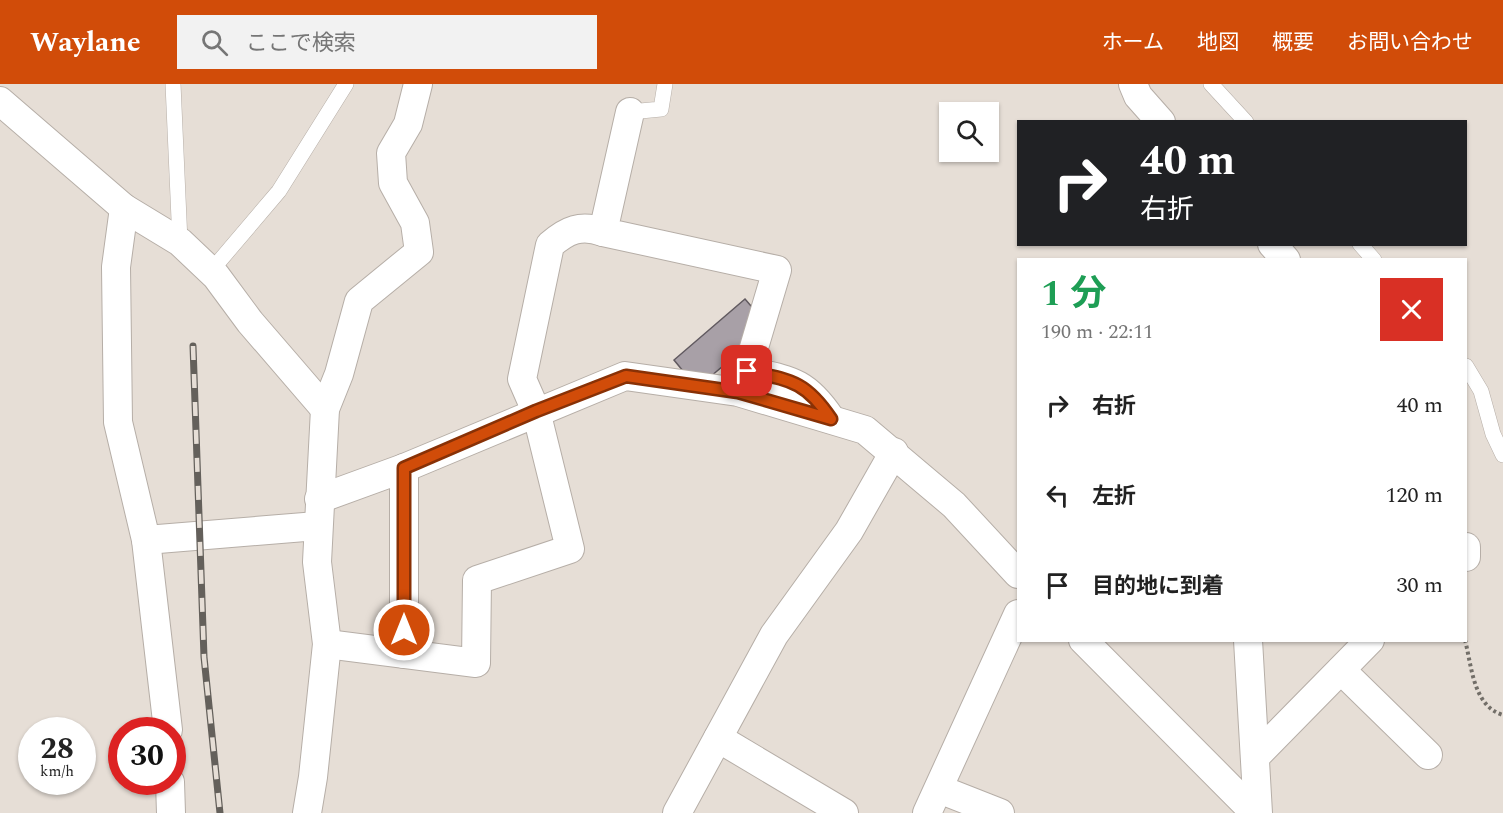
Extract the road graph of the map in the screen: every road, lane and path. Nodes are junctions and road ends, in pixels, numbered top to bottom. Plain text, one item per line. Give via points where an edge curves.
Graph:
1 (173, 84) edge
2 (346, 84) edge
3 (418, 84) edge
4 (665, 84) edge
5 (1132, 84) edge
6 (1211, 84) edge
7 (0, 101) edge
8 (630, 112) joint
9 (1159, 120) edge
10 (1244, 120) edge
11 (124, 208) junction
12 (603, 232) junction
13 (180, 242) junction
14 (1274, 246) edge
15 (1362, 246) edge
16 (1284, 258) edge
17 (1372, 258) edge
18 (211, 271) junction
19 (1467, 368) edge
20 (325, 409) junction
21 (536, 411) junction
22 (831, 419) junction
23 (894, 452) junction
24 (1503, 455) edge
25 (404, 468) junction
26 (318, 513) junction
27 (146, 540) junction
28 (1017, 573) edge
29 (1017, 616) edge
30 (1085, 642) edge
31 (1248, 642) edge
32 (1368, 642) edge
33 (1466, 642) edge
34 (327, 644) junction
35 (404, 654) junction
36 (1341, 670) junction
37 (1503, 715) edge
38 (166, 717) edge
39 (718, 738) junction
40 (1428, 755) dead end
41 (1255, 757) junction
42 (170, 795) edge
43 (933, 801) edge
44 (171, 813) edge
45 (307, 813) edge
46 (677, 813) edge
47 (844, 813) edge
48 (1000, 813) edge
49 (1257, 813) edge

1 - 13 lane
2 - 18 lane via 279,191
3 - 20 street via 408,124 391,153 393,183 415,223 419,252 359,301
4 - 8 lane via 661,109
5 - 9 street
6 - 10 lane
7 - 11 street
8 - 12 street
11 - 13 street
11 - 27 street via 116,267 118,422
12 - 21 street via 589,226 565,231 550,245 522,379
12 - 22 street via 777,270 747,371 796,382 820,402
13 - 18 street
14 - 16 street
15 - 17 lane
18 - 20 street
19 - 24 lane via 1481,391
20 - 26 street
21 - 22 street via 626,376 738,392
21 - 25 street
21 - 35 street via 570,549 477,580 476,663
22 - 23 street via 865,430
23 - 28 street via 954,505
23 - 39 street via 849,531 774,635
25 - 26 street
25 - 35 street
26 - 27 street
26 - 34 street via 318,562
27 - 38 street
29 - 43 street
30 - 49 street
31 - 41 street
32 - 36 street
33 - 37 path via 1478,694 1491,712
34 - 35 street
34 - 45 street
36 - 40 street
36 - 41 street
39 - 46 street
39 - 47 street
41 - 49 street
42 - 44 street
43 - 48 street

